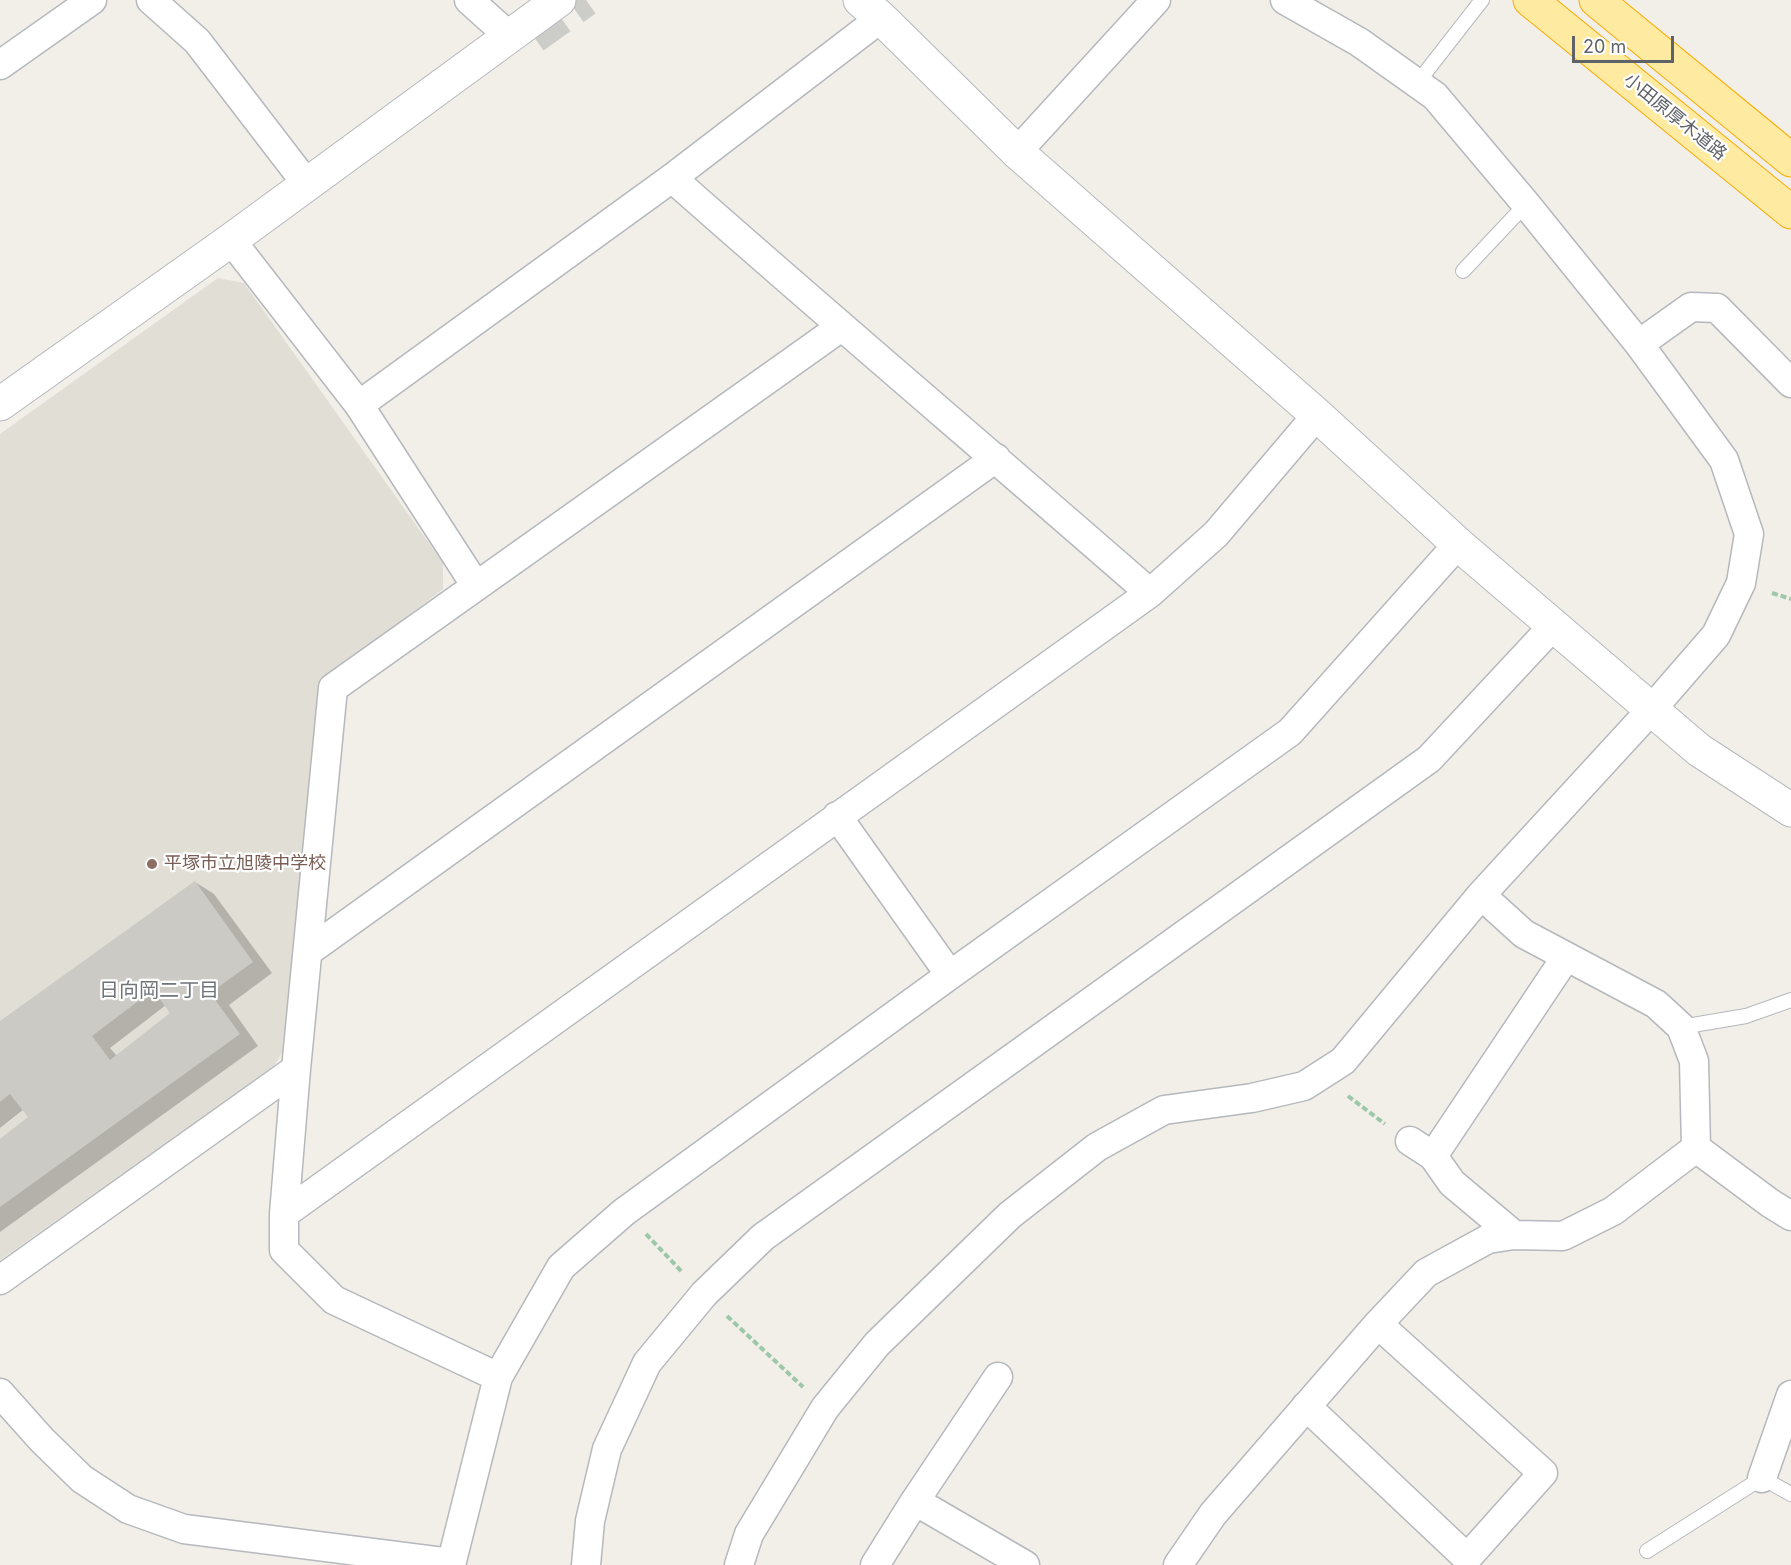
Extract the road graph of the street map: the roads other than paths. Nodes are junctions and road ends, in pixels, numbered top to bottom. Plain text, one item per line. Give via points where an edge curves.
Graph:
1 (92, 0) edge
2 (151, 0) edge
3 (469, 0) edge
4 (559, 0) edge
5 (1156, 0) edge
6 (1285, 0) edge
7 (1482, 0) edge
8 (1530, 0) edge
9 (1596, 0) edge
10 (870, 9) edge
11 (509, 36) junction
12 (0, 65) edge
13 (1418, 82) junction
14 (1017, 152) junction
15 (1791, 160) edge
16 (672, 178) junction
17 (306, 183) junction
18 (1526, 204) junction
19 (1791, 212) edge
20 (231, 240) junction
21 (1463, 271) dead end
22 (842, 327) junction
23 (1639, 344) junction
24 (1791, 383) edge
25 (0, 404) edge
26 (358, 405) junction
27 (1317, 415) junction
28 (996, 458) junction
29 (1458, 544) junction
30 (476, 586) junction
31 (1150, 593) junction
32 (1554, 625) junction
33 (1651, 710) junction
34 (1791, 810) edge
35 (837, 816) junction
36 (1481, 895) junction
37 (309, 951) junction
38 (1566, 957) junction
39 (950, 975) junction
40 (1791, 1000) edge
41 (1681, 1027) junction
42 (296, 1069) junction
43 (1696, 1148) junction
44 (284, 1214) junction
45 (1791, 1216) edge
46 (1514, 1235) junction
47 (0, 1280) edge
48 (1378, 1324) junction
49 (498, 1377) junction
50 (998, 1377) dead end
51 (0, 1392) edge
52 (1791, 1395) edge
53 (1306, 1406) junction
54 (1762, 1478) junction
55 (1791, 1494) edge
56 (915, 1501) junction
57 (1647, 1551) dead end
58 (451, 1564) edge
59 (586, 1565) edge
60 (739, 1565) edge
61 (875, 1565) edge
62 (1025, 1565) edge
63 (1178, 1565) edge

1 - 12 street
2 - 17 street via 197,41
3 - 11 street
4 - 11 street
5 - 14 street
6 - 13 street via 1359,42
7 - 13 lane
8 - 19 highway, 小田原厚木道路
9 - 15 highway
10 - 14 street
10 - 16 street
11 - 17 street
13 - 18 street via 1436,96
14 - 27 street
16 - 22 street
16 - 26 street
17 - 20 street
18 - 21 lane
18 - 23 street
20 - 25 street
20 - 26 street
22 - 28 street
22 - 30 street
23 - 24 street via 1691,307 1717,308
23 - 33 street via 1724,460 1749,534 1741,583 1716,635
26 - 30 street
27 - 29 street
27 - 31 street via 1216,534
28 - 31 street
28 - 37 street
29 - 32 street
29 - 39 street via 1290,732
30 - 37 street via 333,688
31 - 35 street
32 - 33 street
32 - 59 street via 1429,759 763,1237 704,1294 647,1363 606,1449 590,1521
33 - 34 street via 1699,750
33 - 36 street
35 - 39 street
35 - 44 street
36 - 38 street via 1524,934
36 - 60 street via 1343,1061 1304,1086 1252,1098 1164,1110 1097,1147 1010,1215 877,1344 825,1408 749,1534
37 - 42 street
38 - 41 street via 1656,1004
38 - 46 street via 1421,1149 1452,1183
39 - 49 street via 624,1212 561,1267
40 - 41 lane via 1746,1016
41 - 43 street via 1694,1061
42 - 44 street
42 - 47 street
43 - 45 street
43 - 46 street via 1613,1211 1563,1236
44 - 49 street via 284,1250 334,1300
46 - 48 street via 1488,1239 1426,1273
48 - 53 street
48 - 53 street via 1543,1473 1467,1558
49 - 58 street
50 - 56 street
51 - 58 street via 82,1479 128,1509 184,1529
52 - 54 street
53 - 63 street via 1213,1514
54 - 55 lane
54 - 57 lane
56 - 61 street
56 - 62 street

